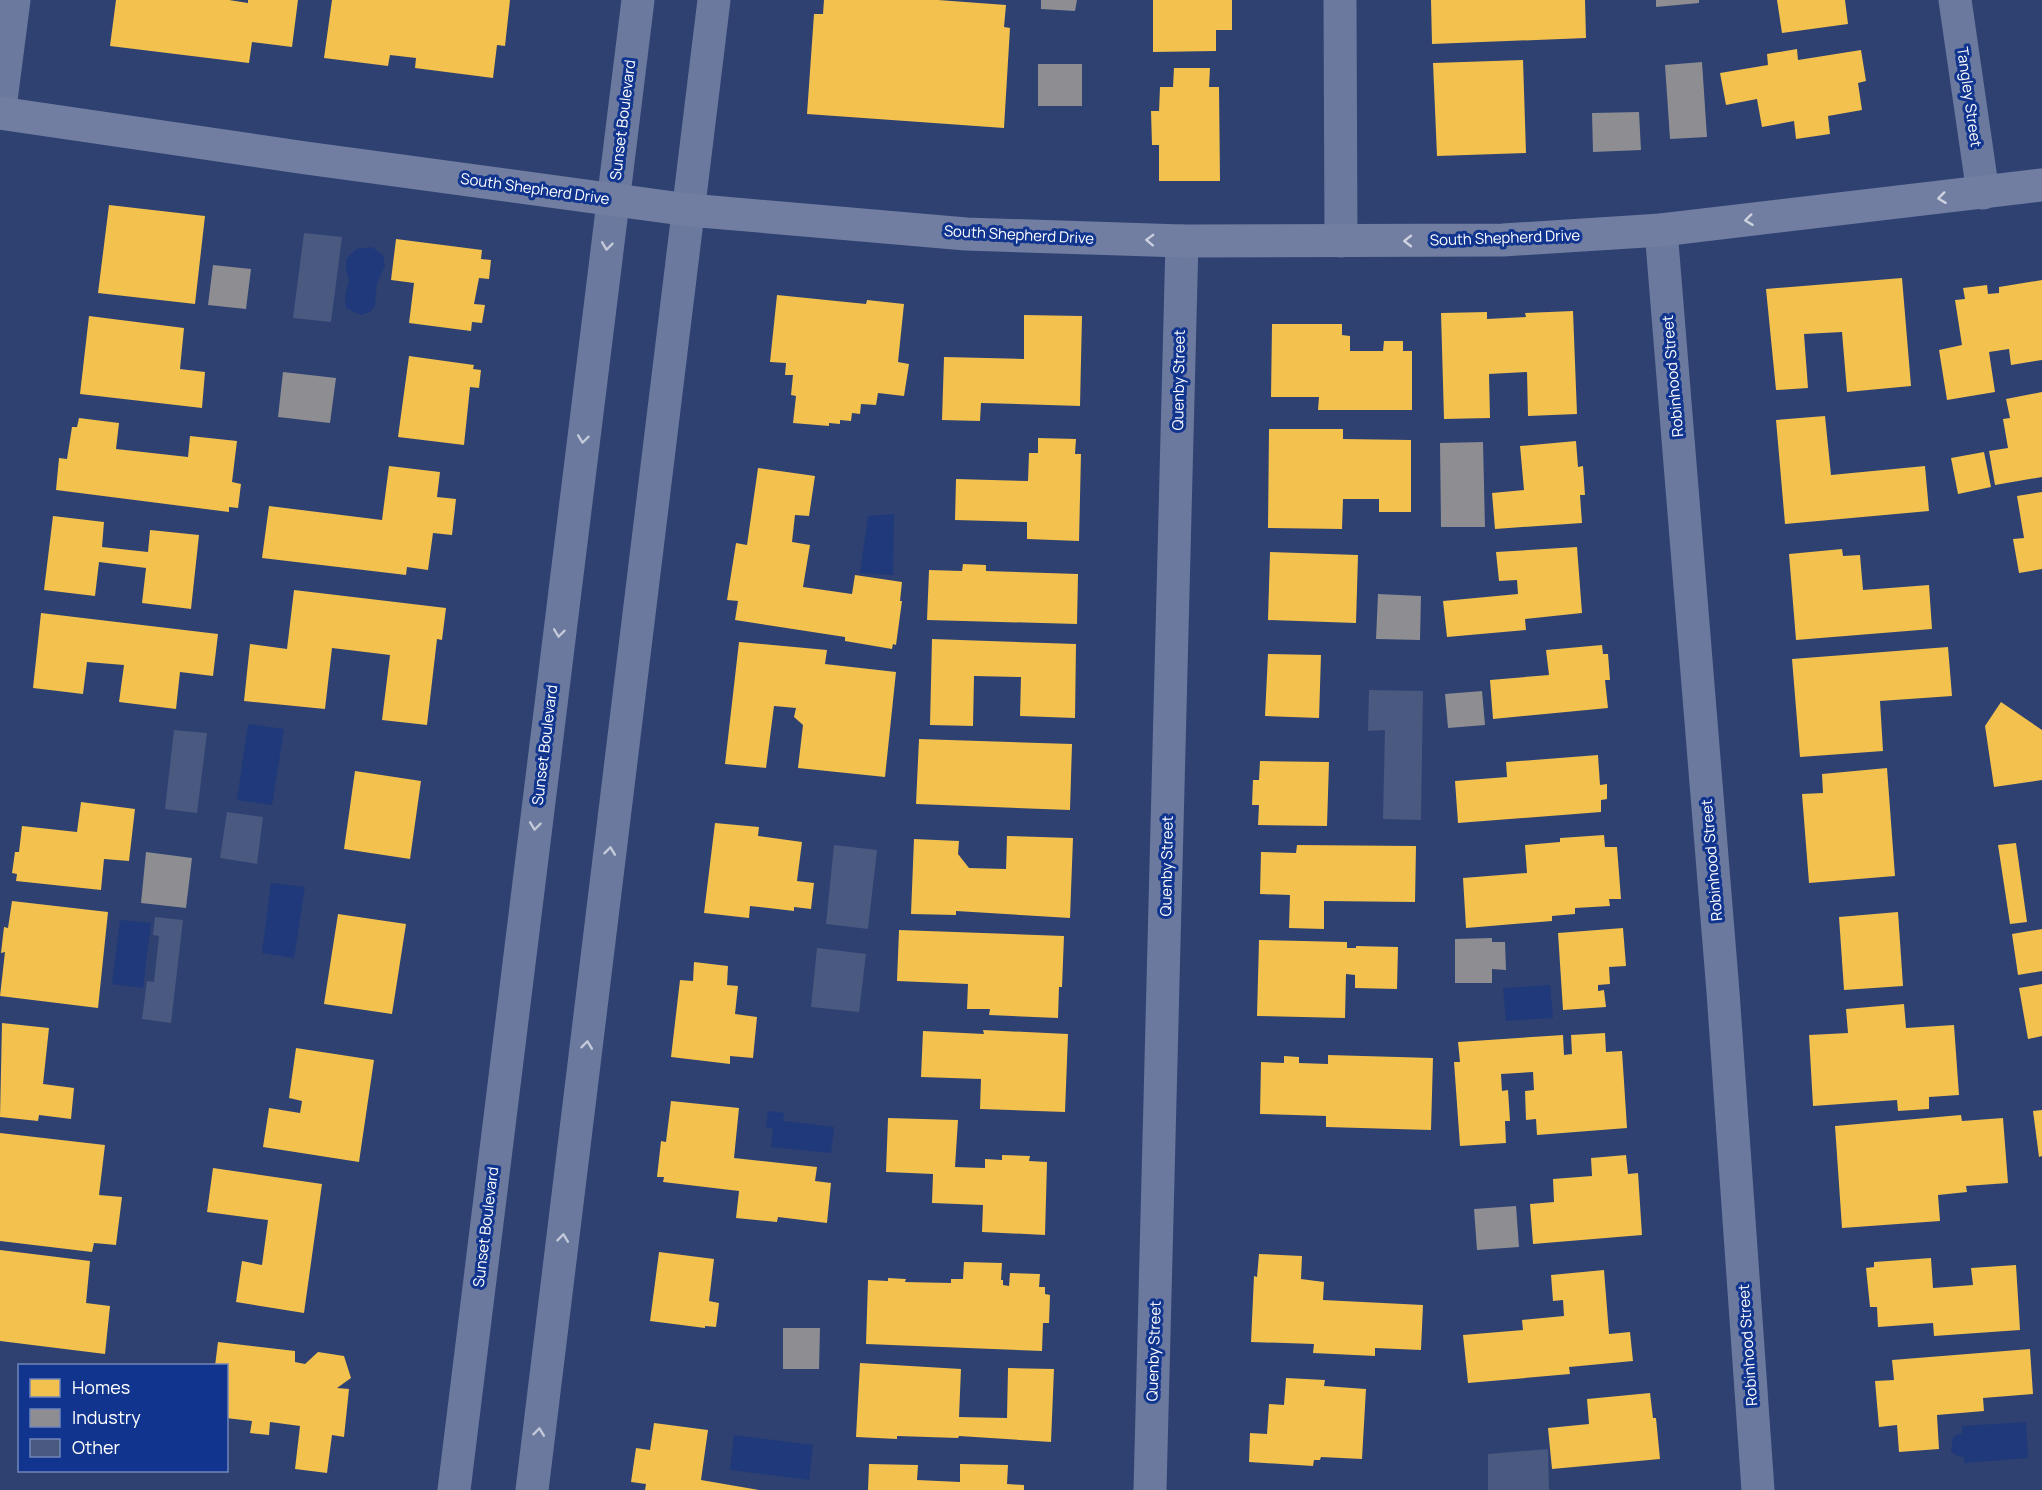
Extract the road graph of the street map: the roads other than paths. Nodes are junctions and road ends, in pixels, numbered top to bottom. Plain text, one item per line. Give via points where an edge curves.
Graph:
1 (14, 0) edge
2 (638, 0) edge
3 (714, 0) edge
4 (1340, 0) edge
5 (1955, 0) edge
6 (0, 108) edge
7 (0, 113) edge
8 (2042, 185) edge
9 (1983, 193) junction
10 (613, 200) junction
11 (689, 210) junction
12 (1661, 230) junction
13 (1182, 241) junction
14 (1341, 241) junction
15 (453, 1490) edge
16 (532, 1490) edge
17 (1150, 1490) edge
18 (1758, 1490) edge

1 - 6 street
2 - 10 street, Sunset Boulevard
3 - 11 street
4 - 14 street
5 - 9 street, Tangley Street
7 - 10 main road, South Shepherd Drive
8 - 9 main road, South Shepherd Drive
9 -> 12 main road, South Shepherd Drive
10 - 11 main road, South Shepherd Drive
10 -> 15 street, Sunset Boulevard
13 -> 11 main road, South Shepherd Drive via 966,234
16 -> 11 street
12 -> 14 main road, South Shepherd Drive via 1503,240
12 - 18 street, Robinhood Street via 1722,980
13 - 14 main road, South Shepherd Drive
13 - 17 street, Quenby Street

